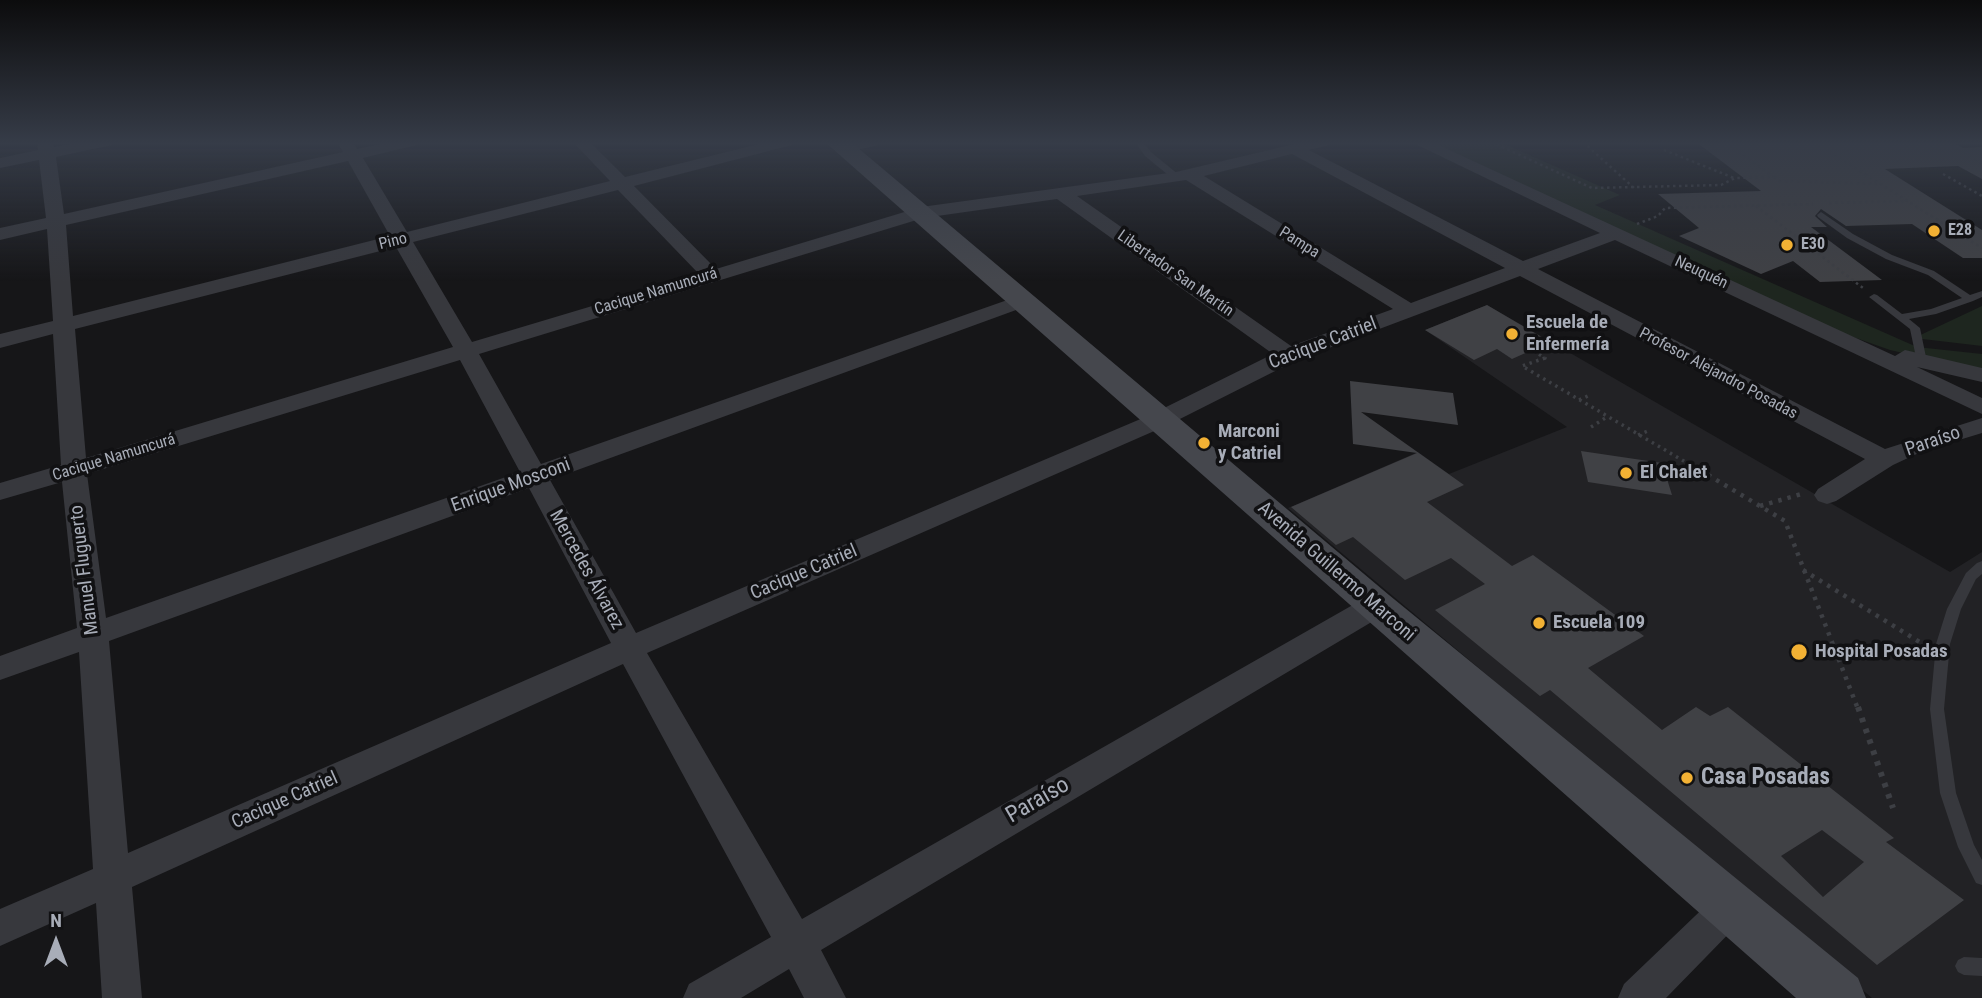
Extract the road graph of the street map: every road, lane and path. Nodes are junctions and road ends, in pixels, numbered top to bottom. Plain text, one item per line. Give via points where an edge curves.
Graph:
1 (52, 189) edge
2 (186, 189) edge
3 (371, 189) edge
4 (602, 189) edge
5 (625, 189) edge
6 (896, 189) edge
7 (1090, 189) edge
8 (1206, 189) edge
9 (1368, 189) edge
10 (1518, 189) edge
11 (1888, 189) edge
12 (1060, 193) junction
13 (1848, 201) dead end
14 (1908, 201) junction
15 (1853, 202) dead end
16 (1771, 203) dead end
17 (1777, 203) dead end
18 (1738, 204) dead end
19 (1744, 204) dead end
20 (1755, 205) junction
21 (1671, 206) dead end
22 (1678, 206) dead end
23 (921, 213) junction
24 (1821, 215) dead end
25 (1926, 215) dead end
26 (1934, 220) dead end
27 (56, 221) junction
28 (0, 233) edge
29 (1615, 234) junction
30 (1961, 238) dead end
31 (401, 240) junction
32 (1969, 243) dead end
33 (1982, 248) edge
34 (1828, 264) dead end
35 (1833, 268) dead end
36 (1519, 270) junction
37 (711, 275) junction
38 (1982, 294) edge
39 (1874, 297) joint
40 (1970, 299) junction
41 (1020, 302) junction
42 (1410, 311) junction
43 (1900, 317) junction
44 (62, 325) junction
45 (0, 341) edge
46 (1853, 344) junction
47 (1527, 347) dead end
48 (466, 350) junction
49 (1289, 355) junction
50 (1922, 362) junction
51 (1982, 375) edge
52 (1590, 395) dead end
53 (1579, 400) junction
54 (1982, 407) edge
55 (1607, 417) junction
56 (1159, 420) junction
57 (1982, 425) edge
58 (1591, 427) dead end
59 (1648, 431) dead end
60 (1638, 435) junction
61 (1884, 459) junction
62 (74, 470) junction
63 (535, 478) junction
64 (0, 492) edge
65 (1816, 494) joint
66 (1759, 506) junction
67 (1982, 566) edge
68 (1802, 569) junction
69 (1375, 606) junction
70 (93, 634) junction
71 (629, 648) junction
72 (1942, 656) junction
73 (0, 668) edge
74 (1894, 808) dead end
75 (1982, 877) edge
76 (113, 878) junction
77 (1731, 906) junction
78 (0, 928) edge
79 (794, 943) junction
80 (122, 998) edge
81 (703, 998) edge
82 (827, 998) edge
83 (1638, 998) edge
84 (1838, 998) edge

1 - 27 street, Manuel Fluguerto
2 - 27 street
3 - 31 street, Mercedes Álvarez
4 - 31 street, Pino
5 - 37 street
6 - 23 main road, Avenida Guillermo Marconi
7 - 12 street, Cacique Namuncurá
8 - 42 street, Pampa
9 - 36 street, Profesor Alejandro Posadas
10 - 29 street, Neuquén
11 - 14 path
12 - 23 street, Cacique Namuncurá
12 - 49 street, Libertador San Martín
13 - 15 path
14 - 20 path
14 - 33 path
16 - 17 path
18 - 19 path
20 - 29 path via 1665,208 1658,216
20 - 39 path
21 - 22 path
23 - 37 street, Cacique Namuncurá
23 - 41 main road, Avenida Guillermo Marconi
24 - 40 lane via 1850,236 1931,273
25 - 26 path
27 - 28 street
27 - 44 street, Manuel Fluguerto
29 - 36 street, Cacique Catriel
29 - 46 street, Neuquén
30 - 32 path
31 - 44 street, Pino
31 - 48 street, Mercedes Álvarez
34 - 35 path
36 - 42 street, Cacique Catriel
36 - 61 street, Profesor Alejandro Posadas
37 - 48 street, Cacique Namuncurá
38 - 40 lane
39 - 43 lane
40 - 43 lane
41 - 56 main road, Avenida Guillermo Marconi
41 - 63 street, Enrique Mosconi
42 - 49 street, Cacique Catriel
43 - 50 lane via 1915,328
44 - 45 street, Pino
44 - 62 street, Manuel Fluguerto
46 - 50 street
46 - 54 street, Neuquén
47 - 53 path via 1545,358 1522,366
48 - 62 street, Cacique Namuncurá
48 - 63 street, Mercedes Álvarez
49 - 56 street, Cacique Catriel
50 - 51 street
52 - 53 path
53 - 55 path
55 - 58 path
55 - 60 path
56 - 69 main road, Avenida Guillermo Marconi
56 - 71 street, Cacique Catriel
57 - 61 street, Paraíso
59 - 60 path
60 - 66 path
61 - 65 street, Paraíso
62 - 64 street, Cacique Namuncurá
62 - 70 street, Manuel Fluguerto
63 - 70 street, Enrique Mosconi
63 - 71 street, Mercedes Álvarez
65 - 66 path
66 - 68 path via 1784,521
67 - 72 lane via 1954,609
68 - 72 path
68 - 74 path
69 - 77 main road, Avenida Guillermo Marconi
69 - 79 street, Paraíso
70 - 73 street, Enrique Mosconi
70 - 76 street, Manuel Fluguerto
71 - 76 street, Cacique Catriel
71 - 79 street, Mercedes Álvarez
72 - 75 lane via 1937,709 1948,793 1966,847
76 - 78 street, Cacique Catriel
76 - 80 street, Manuel Fluguerto
77 - 83 street
77 - 84 main road, Avenida Guillermo Marconi
79 - 81 street, Paraíso
79 - 82 street, Mercedes Álvarez

